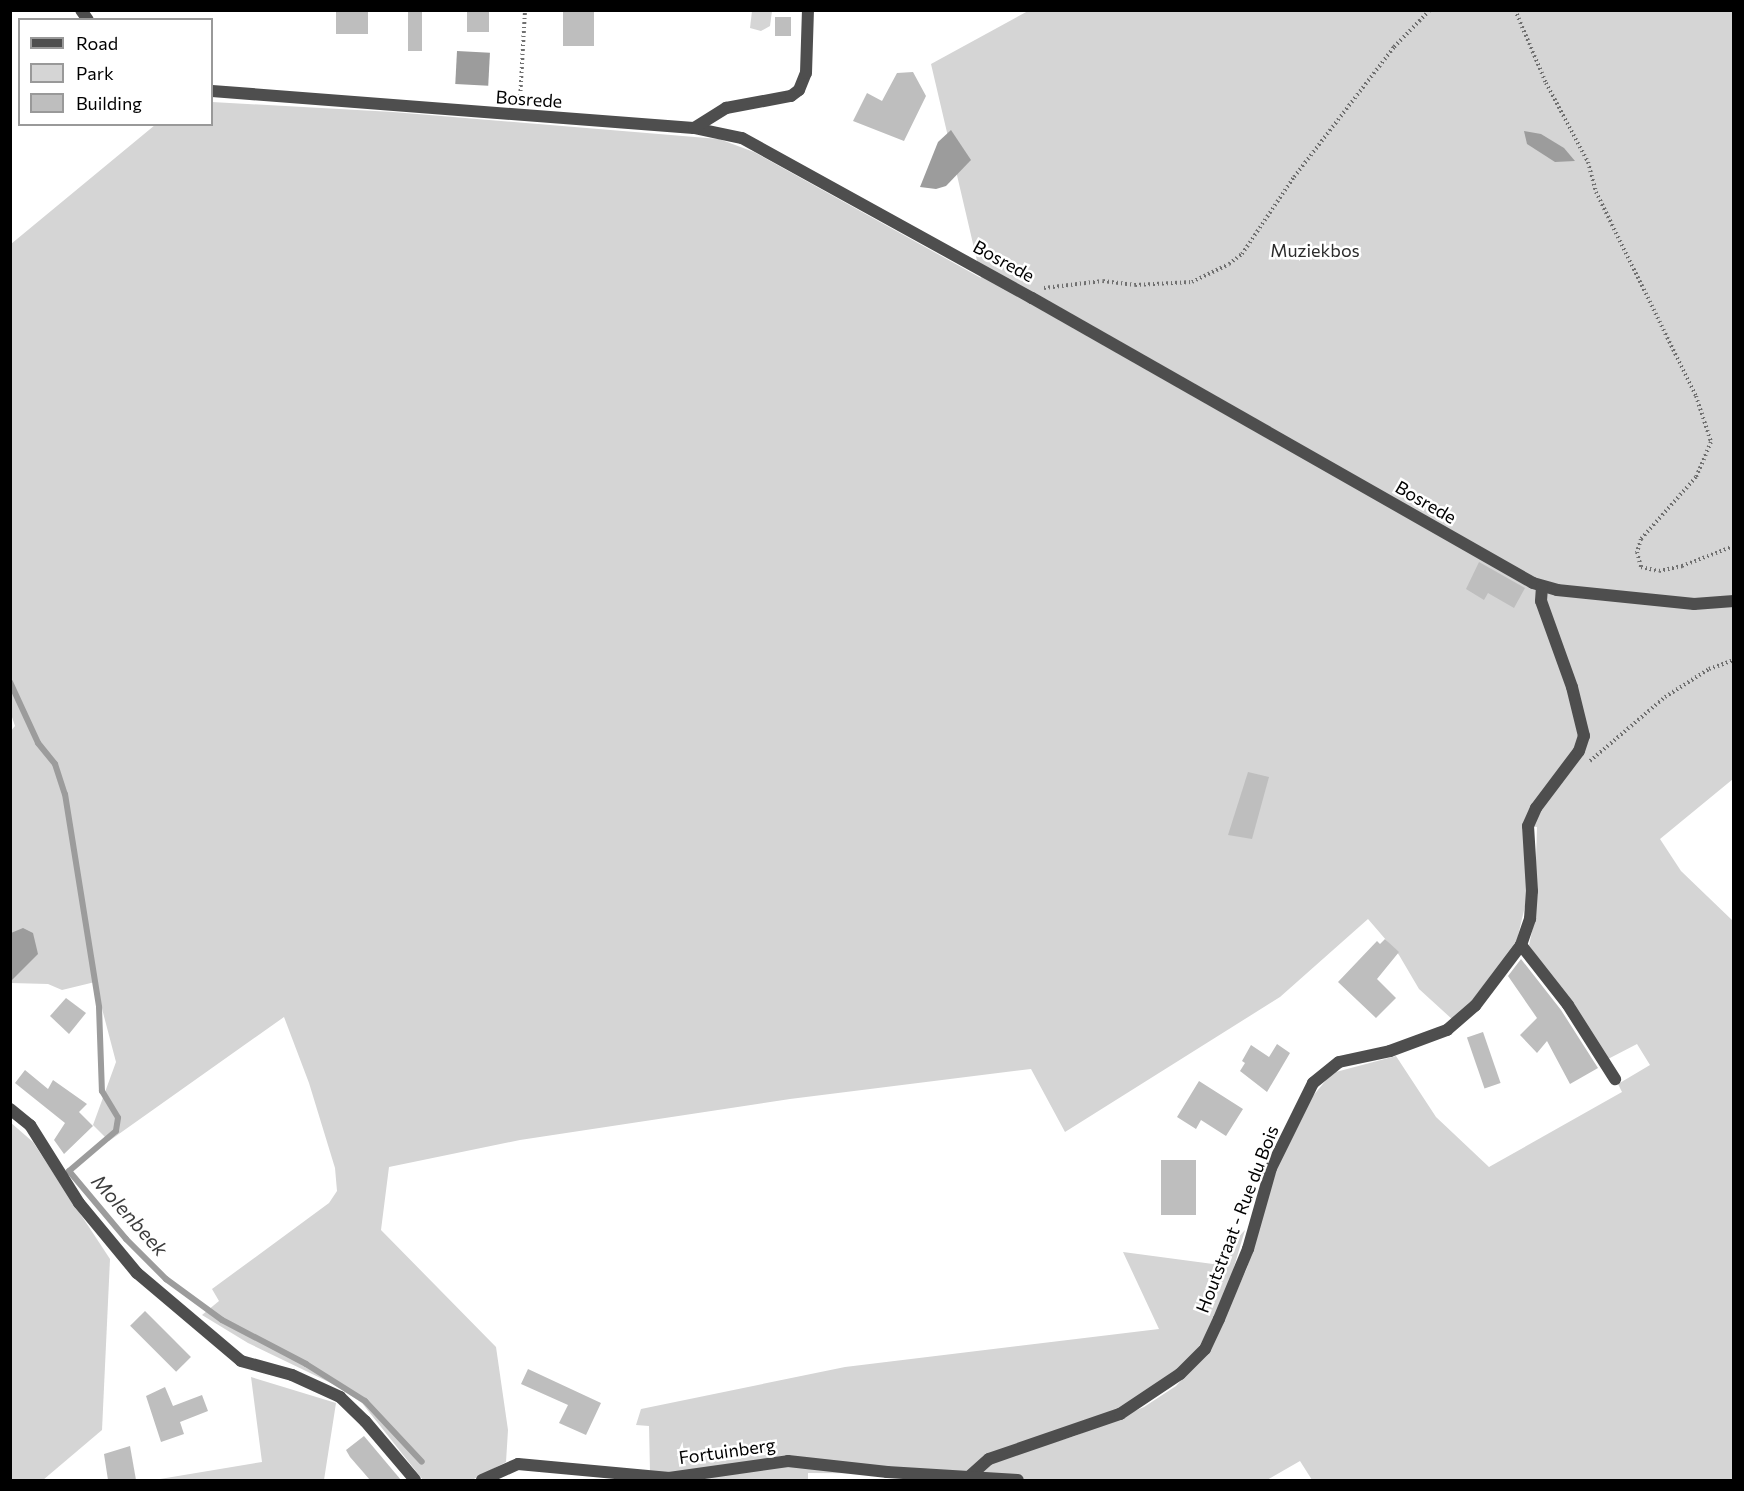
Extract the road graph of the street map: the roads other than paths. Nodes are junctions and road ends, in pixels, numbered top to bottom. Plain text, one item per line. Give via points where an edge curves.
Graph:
1 (808, 10) edge
2 (213, 91) edge
3 (694, 128) junction
4 (1542, 587) junction
5 (1734, 601) edge
6 (1521, 945) junction
7 (1615, 1079) dead end
8 (10, 1109) edge
9 (971, 1475) junction
10 (414, 1480) edge
11 (482, 1480) edge
12 (1018, 1480) edge

1 - 3 street via 806,73 799,90 791,96 726,108
2 - 3 street, Bosrede
3 - 4 street, Bosrede via 742,138
4 - 5 street, Bosrede via 1694,604
4 - 6 street, Houtstraat - Rue du Bois via 1541,601 1584,736 1579,751 1536,808 1528,826 1532,909
6 - 7 street via 1568,1005
6 - 9 street, Houtstraat - Rue du Bois via 1475,1006 1447,1030 1390,1051 1339,1062 1313,1083 1271,1168 1248,1249 1219,1319 1205,1348 1180,1374 1120,1414 989,1459
8 - 10 street via 30,1125 79,1203 137,1273 241,1361 292,1375 340,1397
9 - 11 street, Fortuinberg via 886,1472 788,1461 669,1478 536,1463 518,1464
9 - 12 street, Fortuinberg

